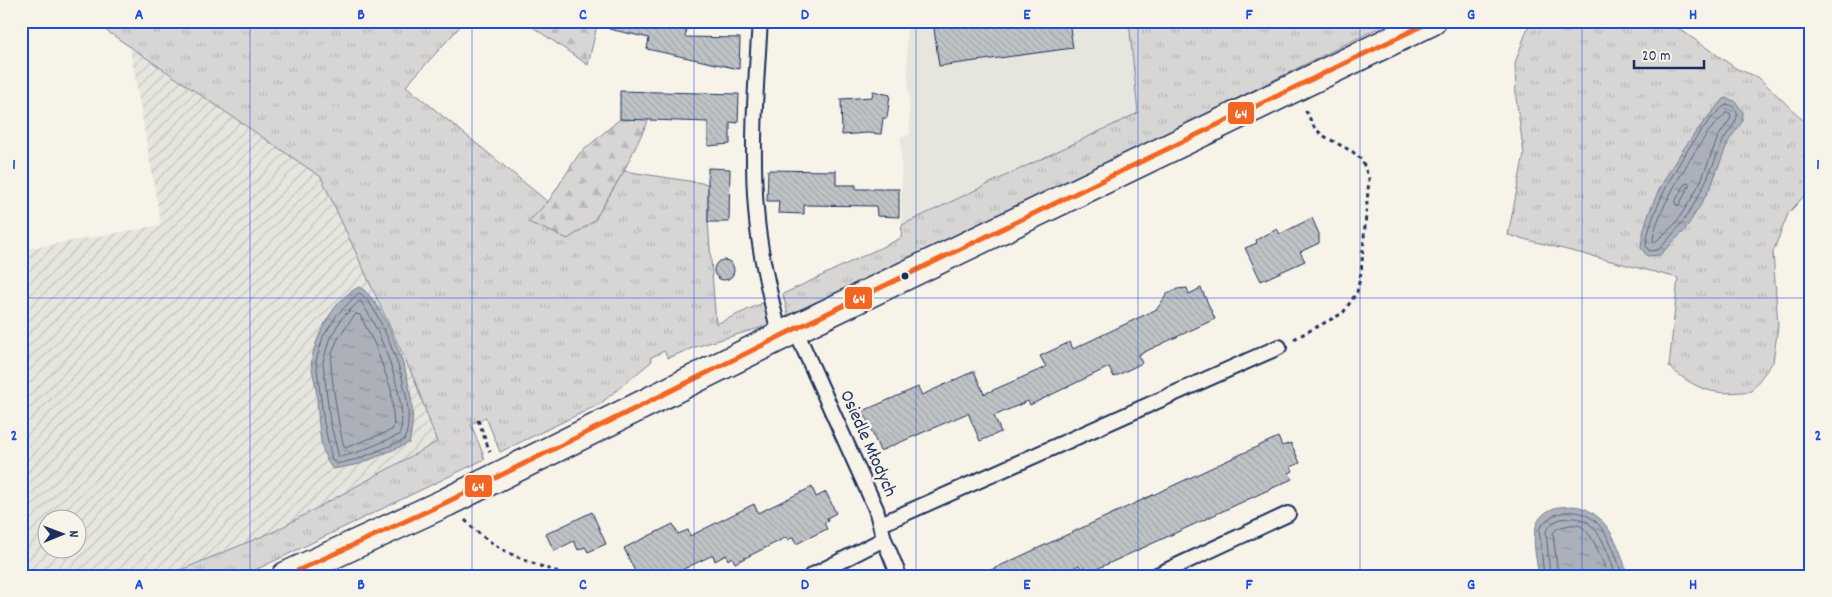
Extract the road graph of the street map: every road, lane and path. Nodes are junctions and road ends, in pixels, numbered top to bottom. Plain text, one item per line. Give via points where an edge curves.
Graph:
1 (760, 21) edge
2 (1432, 21) edge
3 (1300, 86) junction
4 (787, 333) junction
5 (1279, 347) joint
6 (478, 420) dead end
7 (498, 476) junction
8 (447, 502) junction
9 (1288, 514) dead end
10 (881, 524) junction
11 (884, 539) junction
12 (286, 576) edge
13 (568, 576) edge
14 (811, 576) edge
15 (899, 576) edge
16 (1155, 576) edge

1 - 4 lane, Osiedle Młodych via 753,157 756,210 765,269
2 - 3 main road
3 - 4 main road
3 - 5 path via 1314,127 1322,135 1354,152 1367,170 1362,273 1357,292 1343,313
4 - 7 main road
4 - 10 lane, Osiedle Młodych
5 - 10 lane
6 - 7 path
7 - 8 main road
8 - 12 main road
8 - 13 path via 481,538 515,557
9 - 16 lane
10 - 11 lane, Osiedle Młodych
11 - 14 lane
11 - 15 lane, Osiedle Młodych

